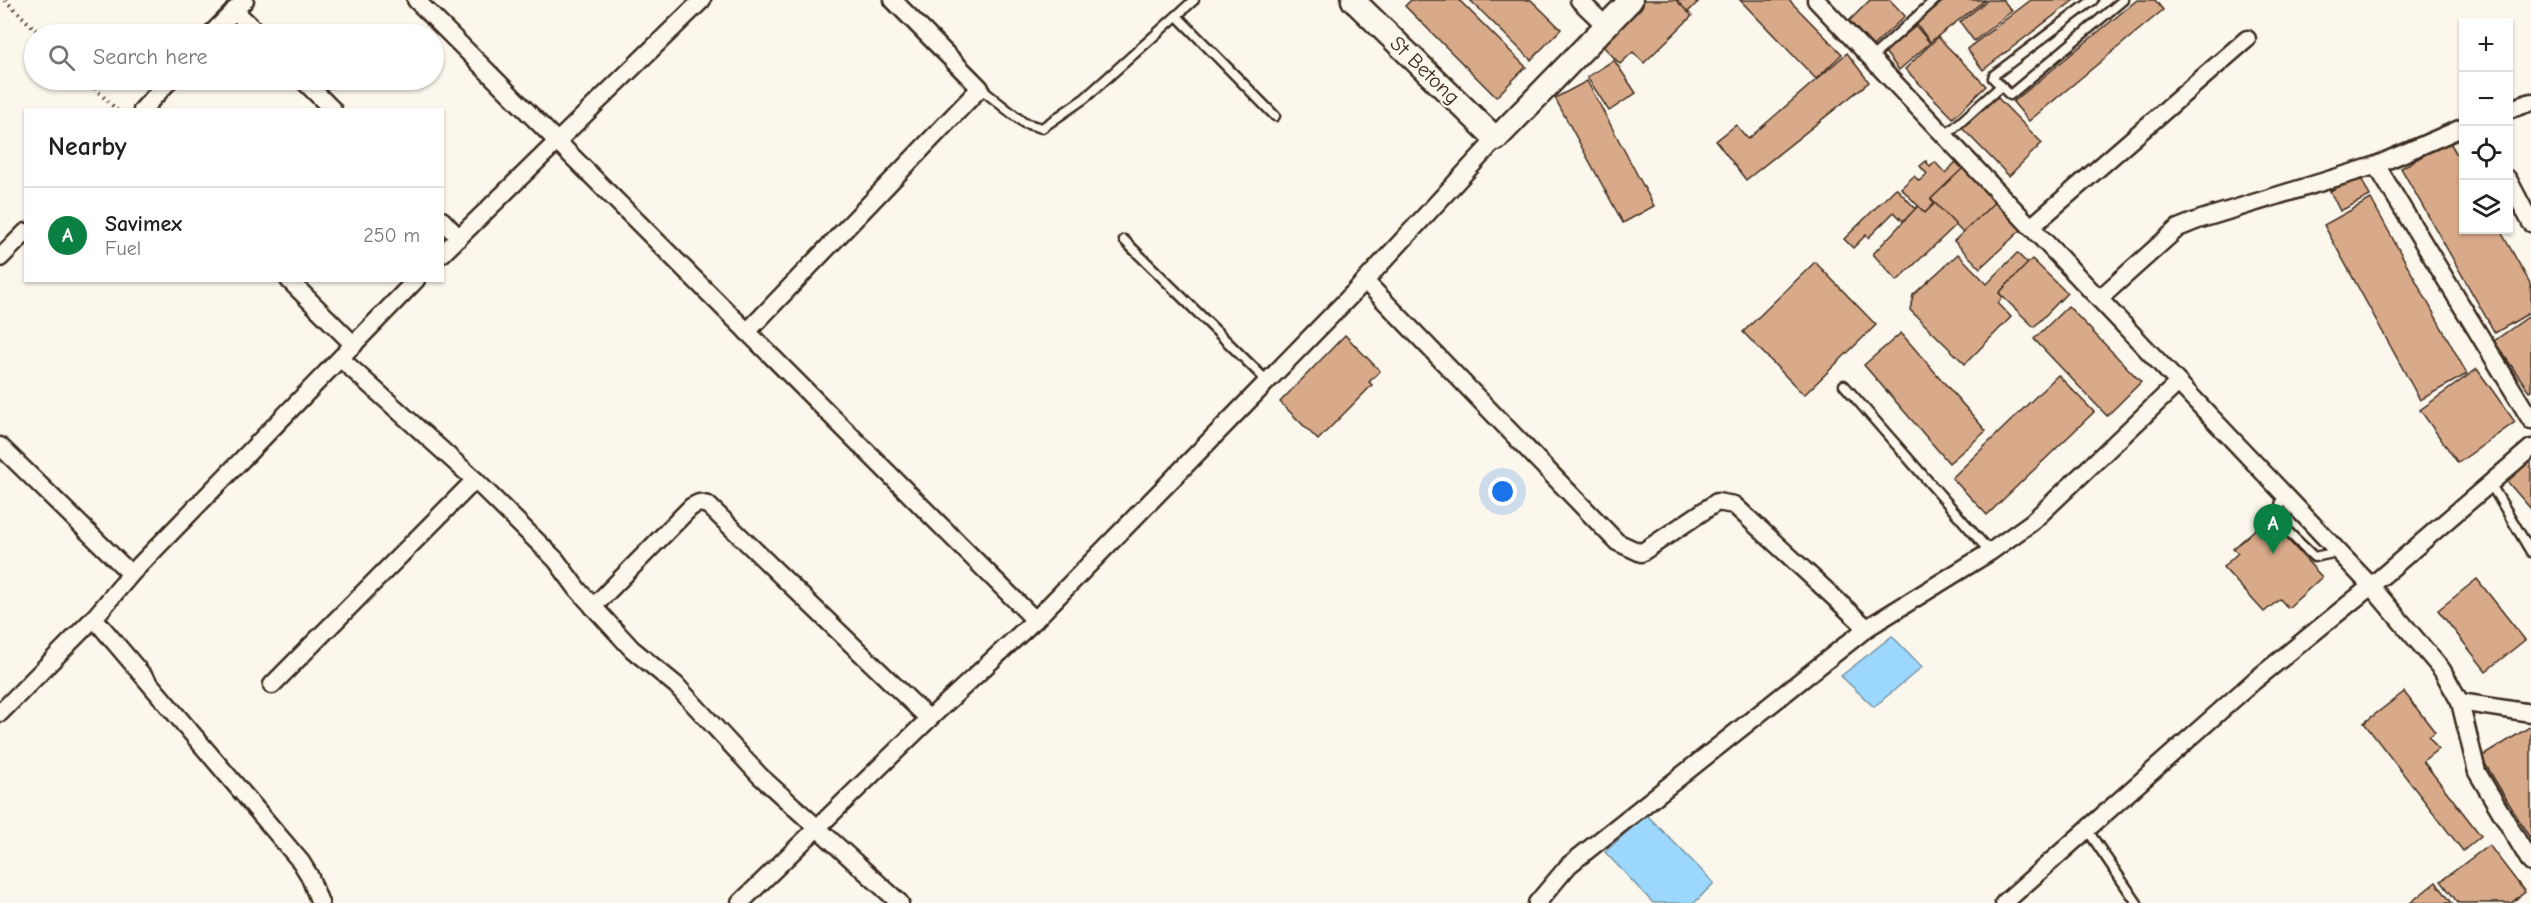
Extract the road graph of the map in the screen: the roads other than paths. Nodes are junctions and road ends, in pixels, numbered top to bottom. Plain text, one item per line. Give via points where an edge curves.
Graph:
1 (702, 0) edge
2 (892, 0) edge
3 (1194, 0) edge
4 (1353, 0) edge
5 (1579, 0) edge
6 (1631, 0) edge
7 (1816, 0) edge
8 (1935, 0) edge
9 (2093, 0) edge
10 (2123, 0) edge
11 (426, 4) edge
12 (239, 5) edge
13 (1177, 16) junction
14 (221, 24) edge
15 (251, 24) edge
16 (1606, 26) junction
17 (2247, 39) dead end
18 (1871, 58) junction
19 (2001, 86) junction
20 (980, 88) junction
21 (161, 90) edge
22 (313, 90) edge
23 (2531, 102) edge
24 (144, 108) edge
25 (331, 108) edge
26 (2513, 108) edge
27 (1275, 116) dead end
28 (2459, 129) edge
29 (1945, 136) junction
30 (1496, 139) junction
31 (557, 141) junction
32 (2374, 166) junction
33 (2509, 180) edge
34 (444, 222) edge
35 (2531, 223) edge
36 (2031, 227) junction
37 (24, 234) edge
38 (459, 238) junction
39 (1124, 240) dead end
40 (444, 252) edge
41 (0, 258) edge
42 (1365, 281) junction
43 (291, 282) edge
44 (414, 282) edge
45 (2099, 299) junction
46 (747, 332) junction
47 (354, 345) junction
48 (341, 359) junction
49 (1266, 381) junction
50 (2178, 383) junction
51 (1844, 385) dead end
52 (2531, 420) edge
53 (0, 446) edge
54 (2531, 448) edge
55 (475, 480) junction
56 (2490, 483) junction
57 (1990, 552) junction
58 (2531, 552) edge
59 (132, 574) junction
60 (2371, 586) junction
61 (593, 607) junction
62 (94, 618) junction
63 (1035, 620) junction
64 (1867, 628) junction
65 (272, 685) dead end
66 (2460, 702) junction
67 (0, 713) edge
68 (2531, 713) edge
69 (929, 719) junction
70 (818, 827) junction
71 (2086, 828) junction
72 (2531, 864) edge
73 (320, 903) edge
74 (740, 903) edge
75 (900, 903) edge
76 (1537, 903) edge
77 (2004, 903) edge
78 (2137, 903) edge

1 - 31 street
2 - 20 street
3 - 13 lane
4 - 30 street, St Betong
5 - 16 street
6 - 16 street
7 - 18 street
8 - 18 lane
9 - 19 lane via 1994,75
10 - 19 lane via 2010,95
11 - 31 street
12 - 14 street
12 - 15 street
13 - 20 lane via 1085,98 1042,128 1024,123
13 - 27 lane
16 - 30 street
17 - 36 street
18 - 29 street
19 - 29 lane
20 - 46 street
21 - 24 street
22 - 25 street
23 - 26 street
28 - 32 street
29 - 36 street
30 - 42 street
31 - 38 street
31 - 46 street
32 - 45 street via 2178,228
32 - 52 street
33 - 35 street
34 - 38 street
36 - 45 street
37 - 41 street
38 - 40 street
39 - 49 lane
42 - 49 street
42 - 64 street via 1617,542 1641,553 1717,502 1734,505
43 - 47 street
44 - 47 street
45 - 50 street
46 - 63 street
47 - 48 street
48 - 55 street
48 - 59 street
49 - 63 street
50 - 57 street via 2032,522
50 - 60 street
51 - 57 lane
53 - 59 street
54 - 56 street
55 - 61 street via 556,560
55 - 65 street
56 - 58 lane
56 - 60 street
57 - 64 street
59 - 62 street
60 - 66 street via 2442,670
60 - 71 street via 2254,681
61 - 69 street via 692,507 699,503 708,505
61 - 70 street via 632,649 676,685 760,776
62 - 67 street
62 - 73 street via 300,862
63 - 69 street
64 - 76 street via 1569,865
66 - 68 street
66 - 72 street via 2477,772
69 - 70 street
70 - 74 street
70 - 75 street
71 - 77 street
71 - 78 lane

